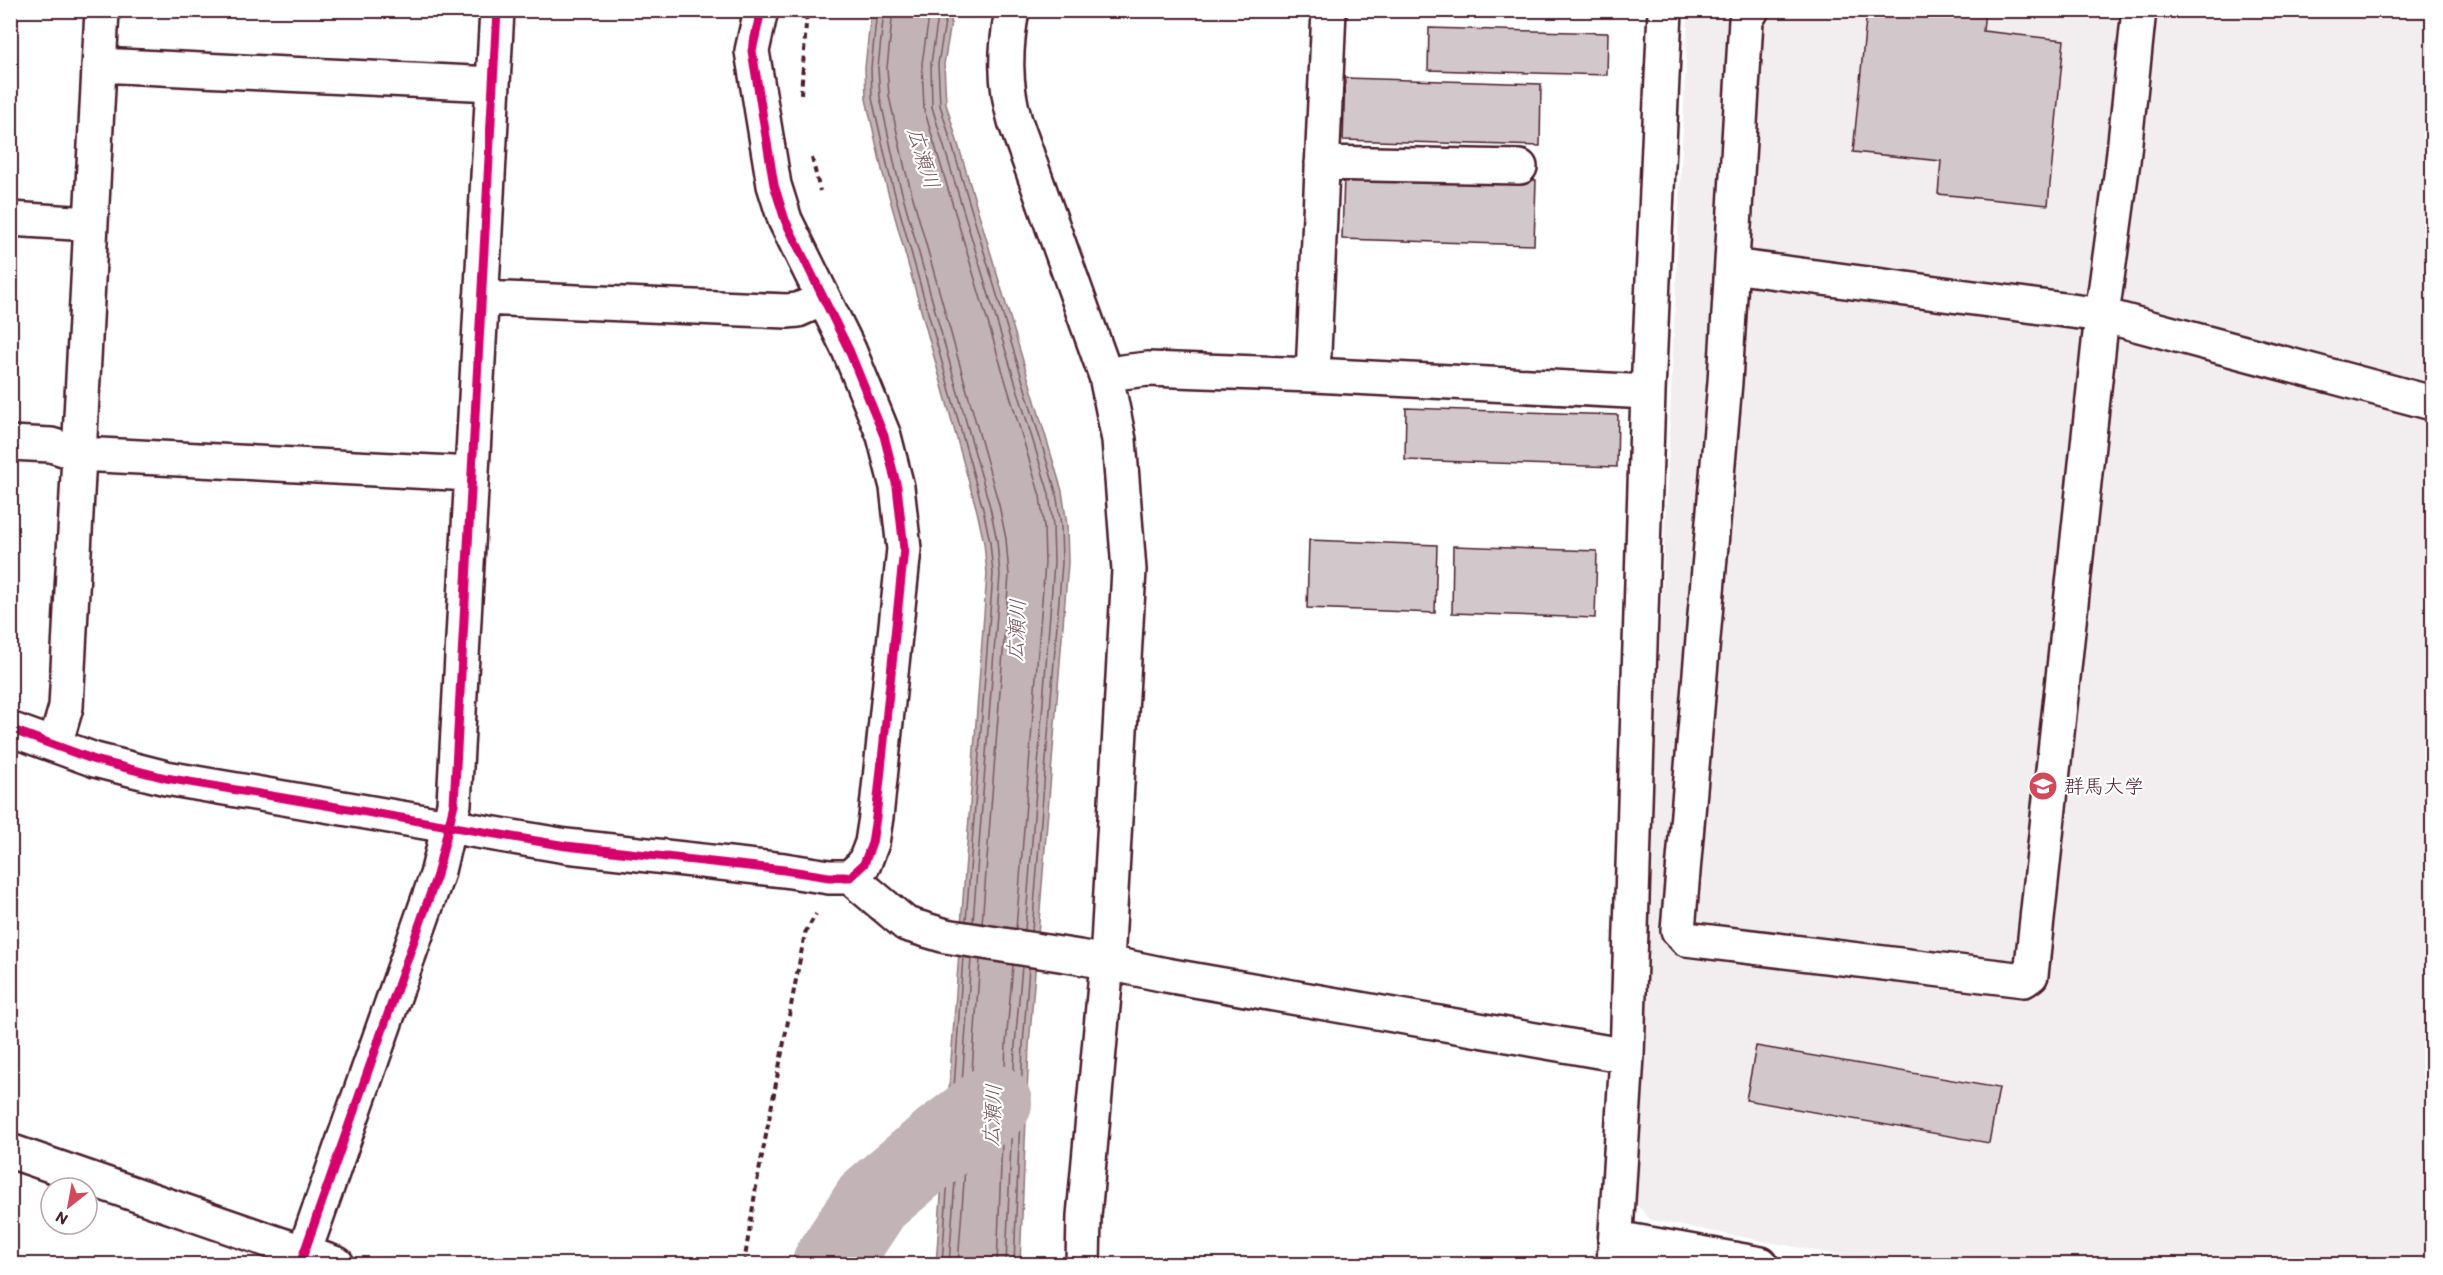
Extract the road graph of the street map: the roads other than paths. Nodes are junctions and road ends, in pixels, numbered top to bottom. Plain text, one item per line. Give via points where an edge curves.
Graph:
1 (102, 10) edge
2 (497, 10) edge
3 (761, 10) edge
4 (1012, 10) edge
5 (1329, 10) edge
6 (1665, 10) edge
7 (1752, 10) edge
8 (2139, 10) edge
9 (99, 65) junction
10 (493, 84) junction
11 (1322, 163) junction
12 (1520, 167) dead end
13 (10, 219) edge
14 (90, 224) junction
15 (1732, 266) junction
16 (481, 298) junction
17 (823, 299) junction
18 (2102, 315) junction
19 (1313, 375) junction
20 (1106, 376) junction
21 (1648, 392) junction
22 (2433, 403) edge
23 (10, 442) edge
24 (80, 454) junction
25 (472, 474) junction
26 (10, 729) edge
27 (55, 745) junction
28 (450, 826) junction
29 (839, 877) junction
30 (1094, 959) junction
31 (1626, 1056) junction
32 (10, 1151) edge
33 (1615, 1251) edge
34 (302, 1259) edge
35 (337, 1264) edge
36 (1083, 1264) edge
37 (1761, 1264) edge

1 - 9 street
2 - 10 street
3 - 17 street via 752,51 774,185 785,220
4 - 20 street via 1006,78 1009,99
5 - 11 street
6 - 21 street
7 - 15 street via 1746,20
8 - 18 street
9 - 10 street
9 - 14 street
10 - 16 street
11 - 12 street
11 - 19 street
13 - 14 street
14 - 24 street
15 - 18 street
15 - 18 street via 1678,930 1686,939 2024,980 2031,975
16 - 17 street via 787,311
16 - 25 street
17 - 29 street via 849,350 884,436 897,487 904,549 874,835 864,864
18 - 22 street
19 - 20 street via 1148,369
19 - 21 street
20 - 30 street via 1119,440 1129,570
21 - 31 street
23 - 24 street via 51,445
24 - 25 street
24 - 27 street via 66,707
25 - 28 street
26 - 27 street
27 - 28 street via 166,778
28 - 29 street via 566,846
28 - 34 street via 438,875
29 - 30 street via 906,924 946,936
30 - 31 street
30 - 36 street
31 - 33 street
32 - 34 street
33 - 37 street
34 - 35 street

